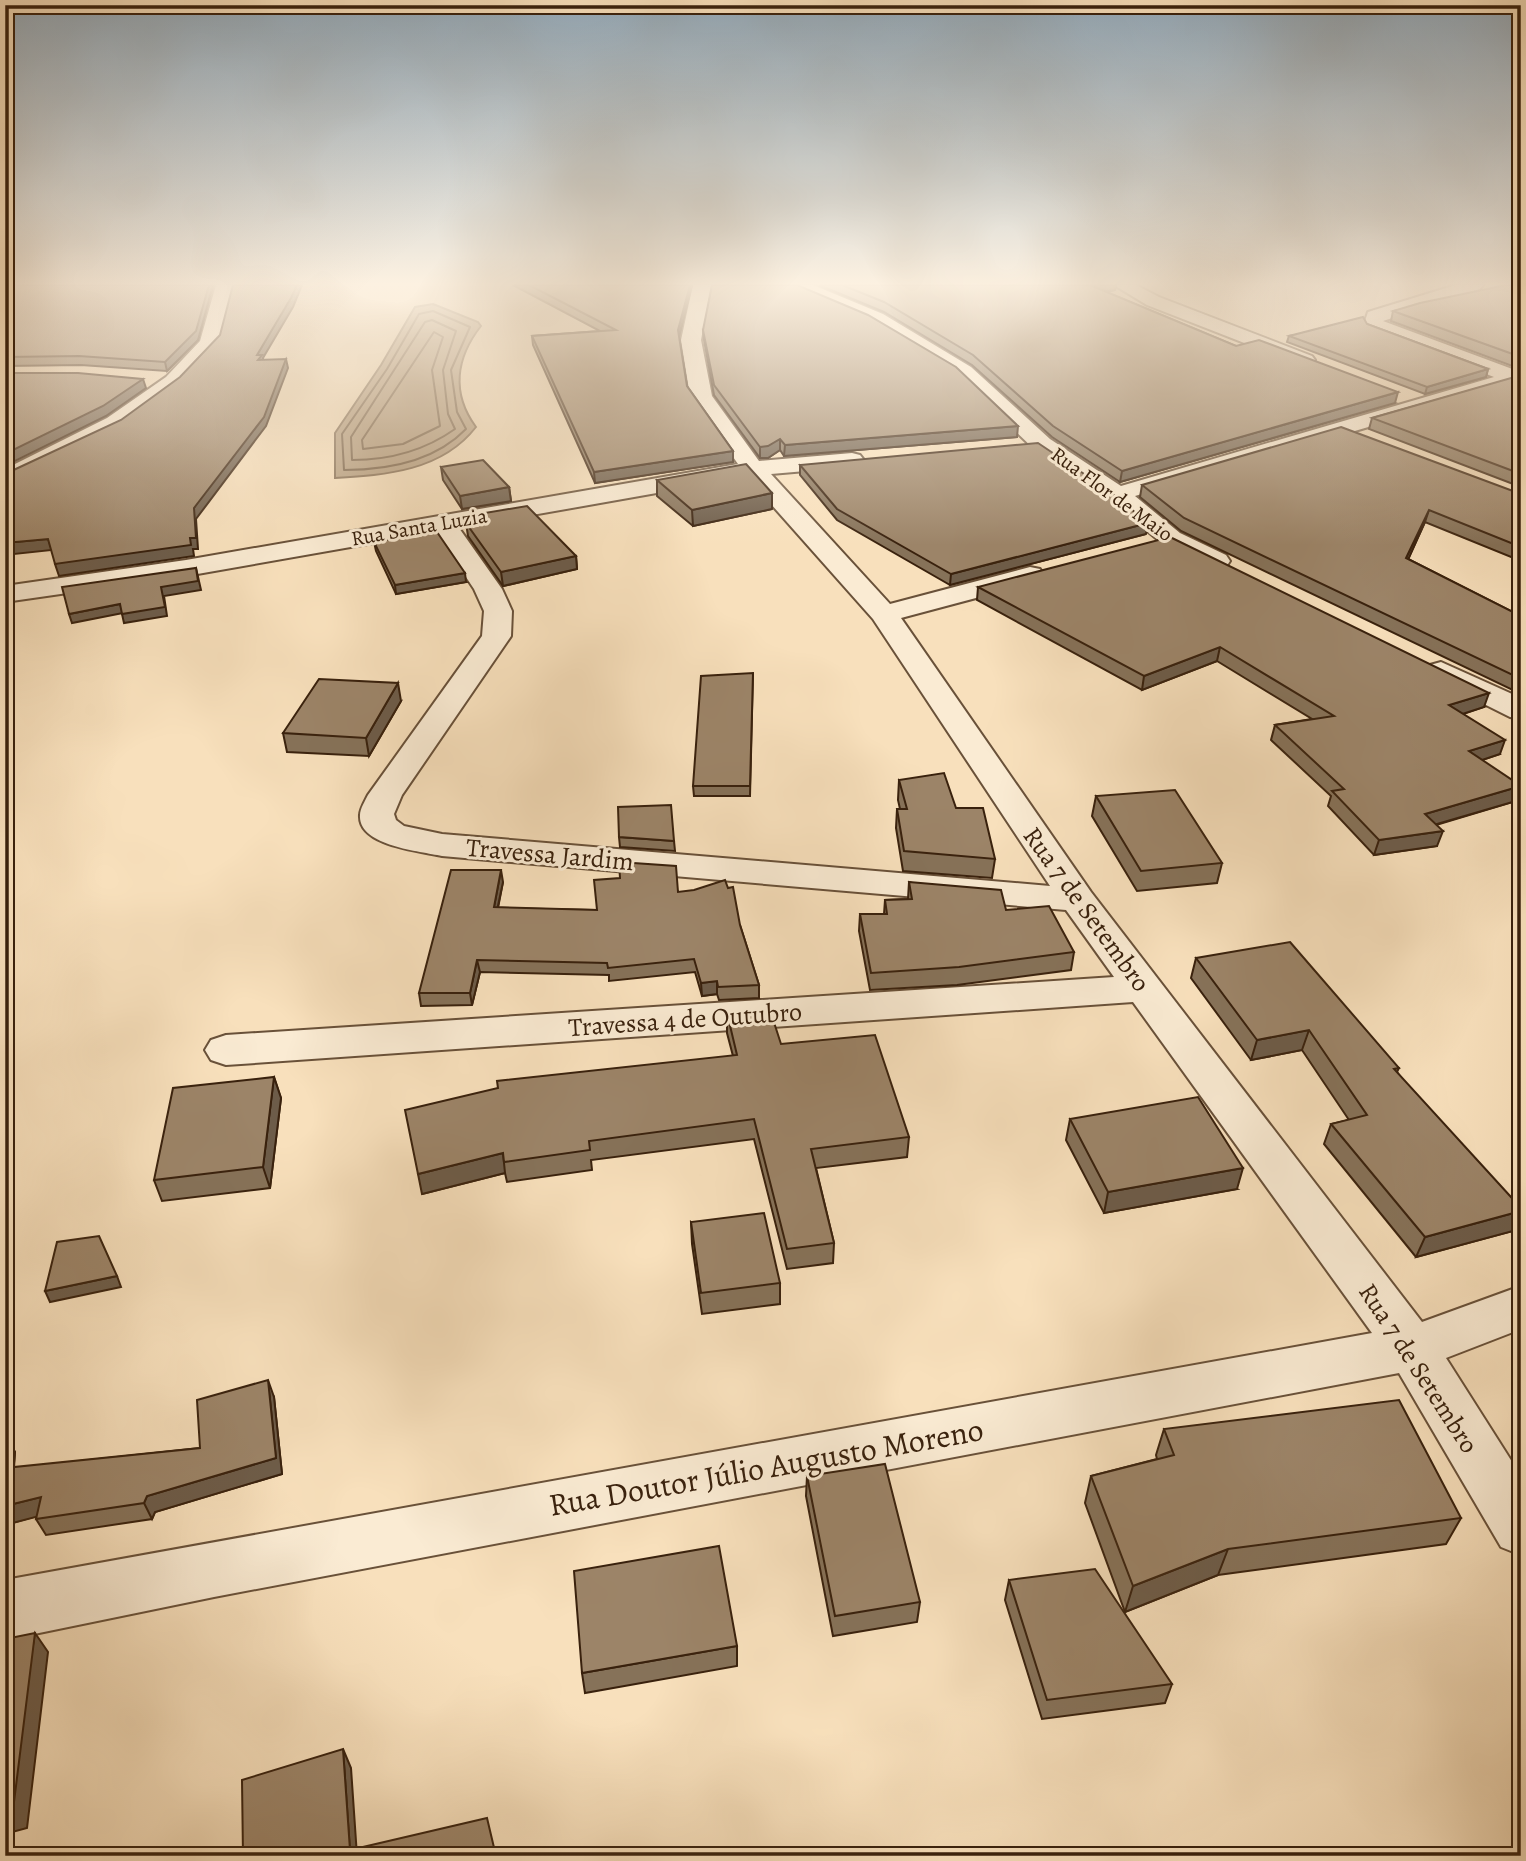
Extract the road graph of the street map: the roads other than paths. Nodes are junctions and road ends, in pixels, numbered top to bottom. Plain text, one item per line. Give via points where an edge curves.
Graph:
1 (182, 372) edge
2 (697, 372) edge
3 (964, 372) edge
4 (1518, 377) edge
5 (146, 379) edge
6 (173, 381) junction
7 (1390, 392) edge
8 (1424, 404) junction
9 (1341, 429) junction
10 (1042, 444) junction
11 (1380, 444) edge
12 (1014, 446) edge
13 (877, 458) edge
14 (753, 469) junction
15 (5, 478) edge
16 (1118, 494) junction
17 (443, 524) junction
18 (1053, 569) edge
19 (1243, 574) edge
20 (5, 594) edge
21 (884, 614) junction
22 (1424, 662) edge
23 (1521, 710) edge
24 (1078, 900) junction
25 (1144, 988) junction
26 (226, 1050) dead end
27 (1521, 1307) edge
28 (1412, 1348) junction
29 (1521, 1528) edge
30 (5, 1610) edge

1 - 6 street
2 - 14 street, Rua 7 de Setembro via 701,396
3 - 10 street, Rua Flor de Maio
4 - 8 street
5 - 6 street
6 - 15 street via 115,423
7 - 8 street
8 - 9 street
9 - 11 street
9 - 16 street
10 - 12 street
10 - 16 street, Rua Flor de Maio
13 - 14 street, Rua Santa Luzia
14 - 17 street, Rua Santa Luzia
14 - 21 street, Rua 7 de Setembro
16 - 19 street, Rua Flor de Maio via 1158,542
17 - 20 street, Rua Santa Luzia
17 - 24 street, Travessa Jardim via 488,589 498,611 496,636 384,795 377,814 379,825 392,834 442,845
18 - 21 street
21 - 24 street, Rua 7 de Setembro
22 - 23 street
24 - 25 street, Rua 7 de Setembro
25 - 26 street, Travessa 4 de Outubro
25 - 28 street, Rua 7 de Setembro
27 - 28 street, Rua Doutor Júlio Augusto Moreno
28 - 29 street, Rua 7 de Setembro
28 - 30 street, Rua Doutor Júlio Augusto Moreno

